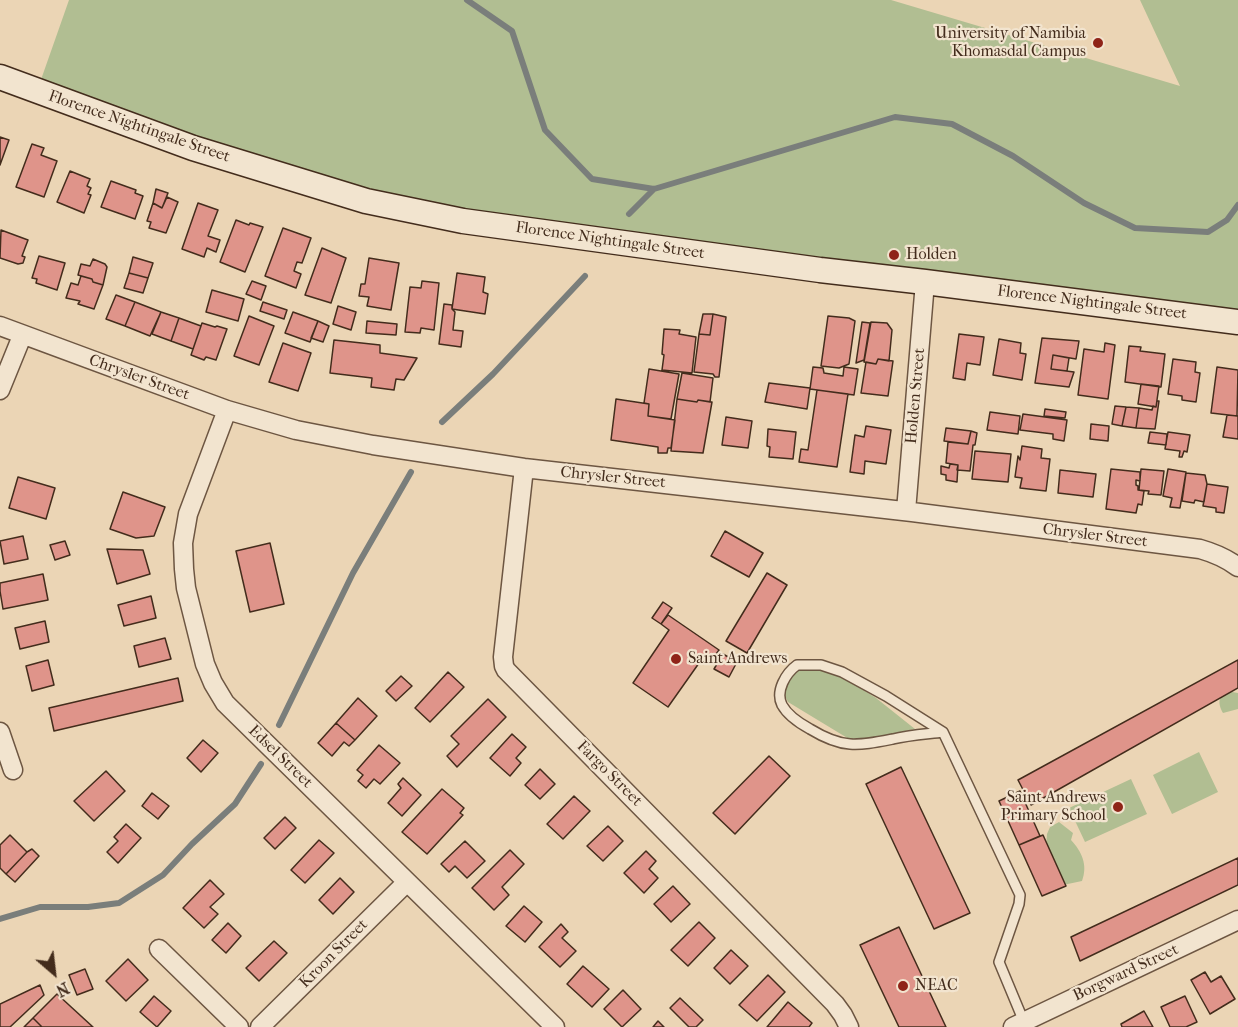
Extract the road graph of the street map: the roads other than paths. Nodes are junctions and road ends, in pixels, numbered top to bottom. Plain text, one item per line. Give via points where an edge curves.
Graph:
1 (0, 77) edge
2 (926, 282) junction
3 (1238, 322) edge
4 (0, 327) edge
5 (22, 336) junction
6 (0, 390) edge
7 (227, 410) junction
8 (524, 468) junction
9 (906, 511) junction
10 (1238, 567) edge
11 (0, 732) edge
12 (943, 732) junction
13 (13, 770) dead end
14 (407, 882) junction
15 (1238, 920) edge
16 (159, 949) dead end
17 (1019, 1024) edge
18 (239, 1027) edge
19 (260, 1027) edge
20 (555, 1027) edge
21 (849, 1027) edge

1 - 2 main road, Florence Nightingale Street via 193,148 366,201 463,221
2 - 3 main road, Florence Nightingale Street
2 - 9 street, Holden Street
4 - 5 street, Chrysler Street
5 - 6 street
5 - 7 street, Chrysler Street
7 - 8 street, Chrysler Street via 373,446
7 - 14 street, Edsel Street via 188,513 183,543 186,588 205,664 225,703
8 - 9 street, Chrysler Street
8 - 21 street, Fargo Street via 503,657 506,670 835,1004
9 - 10 street, Chrysler Street via 1200,549
11 - 13 street
12 - 12 lane via 886,696 821,665 796,665 782,684 782,704 797,721 842,743 859,745
12 - 17 lane via 1020,895 999,962
14 - 19 street, Kroon Street
14 - 20 street, Edsel Street
15 - 17 street, Borgward Street
16 - 18 street

